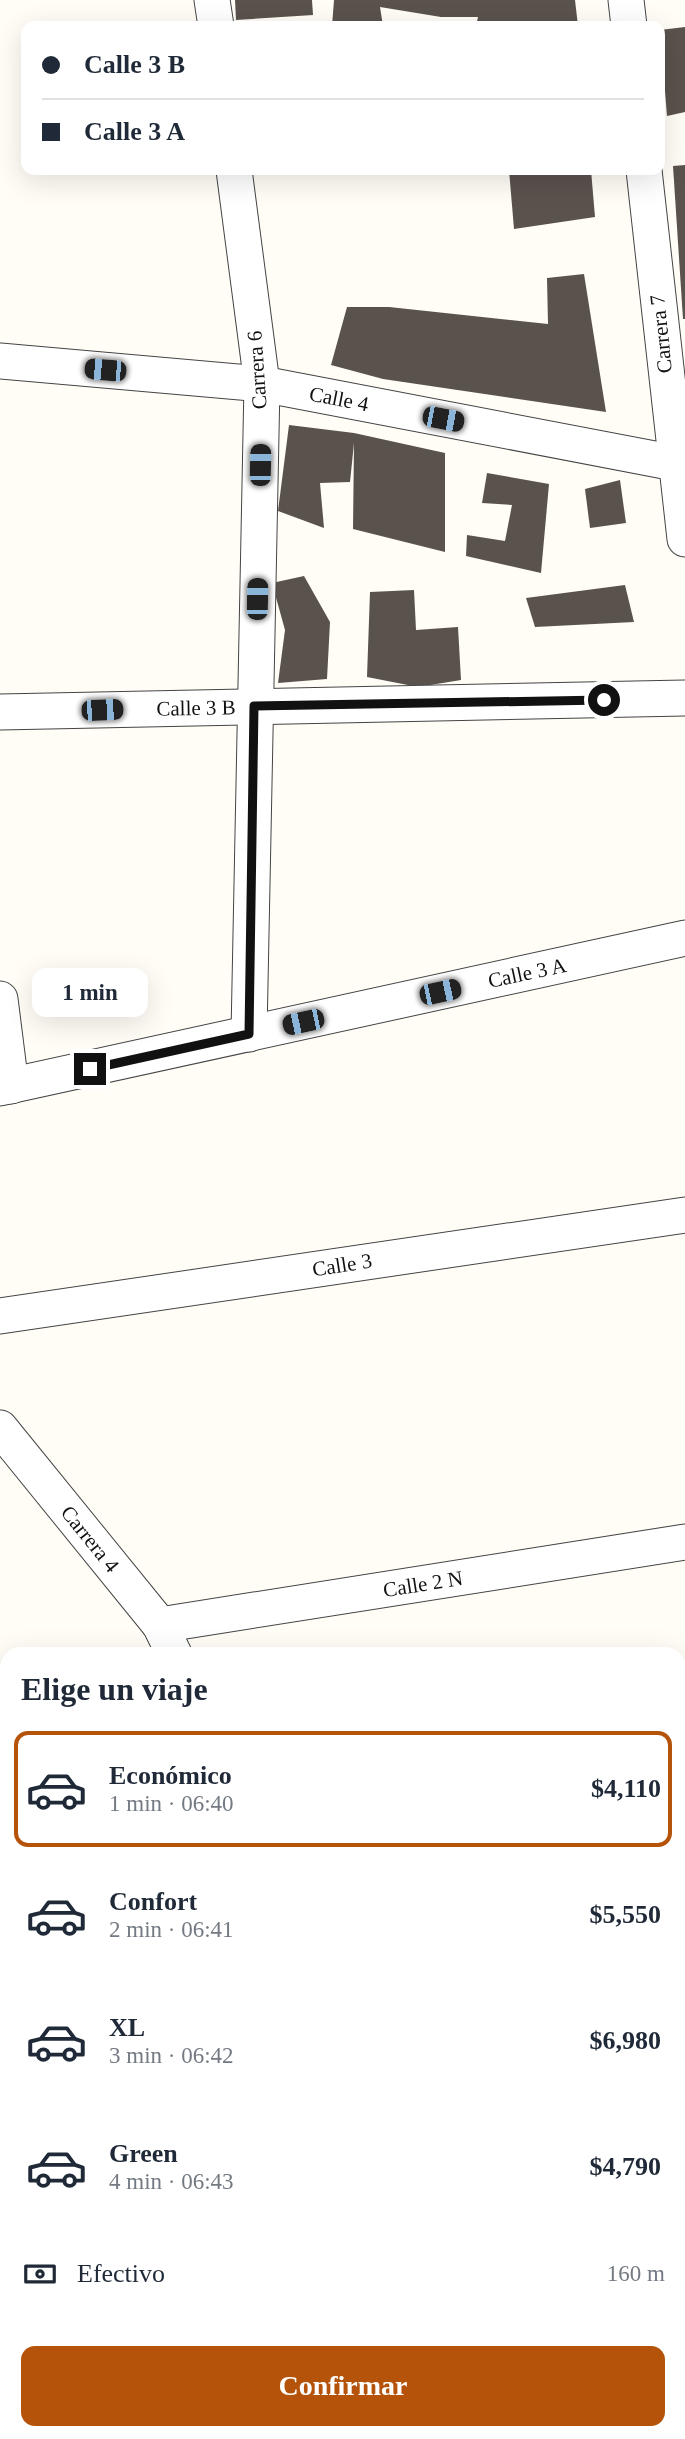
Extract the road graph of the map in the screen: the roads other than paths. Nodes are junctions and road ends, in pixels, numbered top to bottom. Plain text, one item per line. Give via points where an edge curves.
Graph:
1 (212, 0) edge
2 (626, 0) edge
3 (215, 21) edge
4 (628, 21) edge
5 (235, 175) edge
6 (645, 175) edge
7 (0, 361) edge
8 (262, 384) junction
9 (675, 463) junction
10 (685, 539) edge
11 (685, 698) edge
12 (254, 706) junction
13 (0, 712) edge
14 (685, 938) edge
15 (0, 999) edge
16 (249, 1034) junction
17 (5, 1087) edge
18 (685, 1214) edge
19 (0, 1316) edge
20 (0, 1428) edge
21 (685, 1542) edge
22 (167, 1640) edge

1 - 3 street
2 - 4 street
5 - 8 street, Carrera 6
6 - 9 street, Carrera 7
7 - 8 street, Calle 4
8 - 9 street, Calle 4
8 - 12 street, Carrera 6
9 - 10 street, Carrera 7
11 - 12 street, Calle 3 B
12 - 13 street, Calle 3 B
12 - 16 street, Carrera 6
14 - 16 street, Calle 3 A
15 - 17 street
16 - 17 street, Calle 3 A
18 - 19 street, Calle 3
20 - 22 street, Carrera 4
21 - 22 street, Calle 2 N

